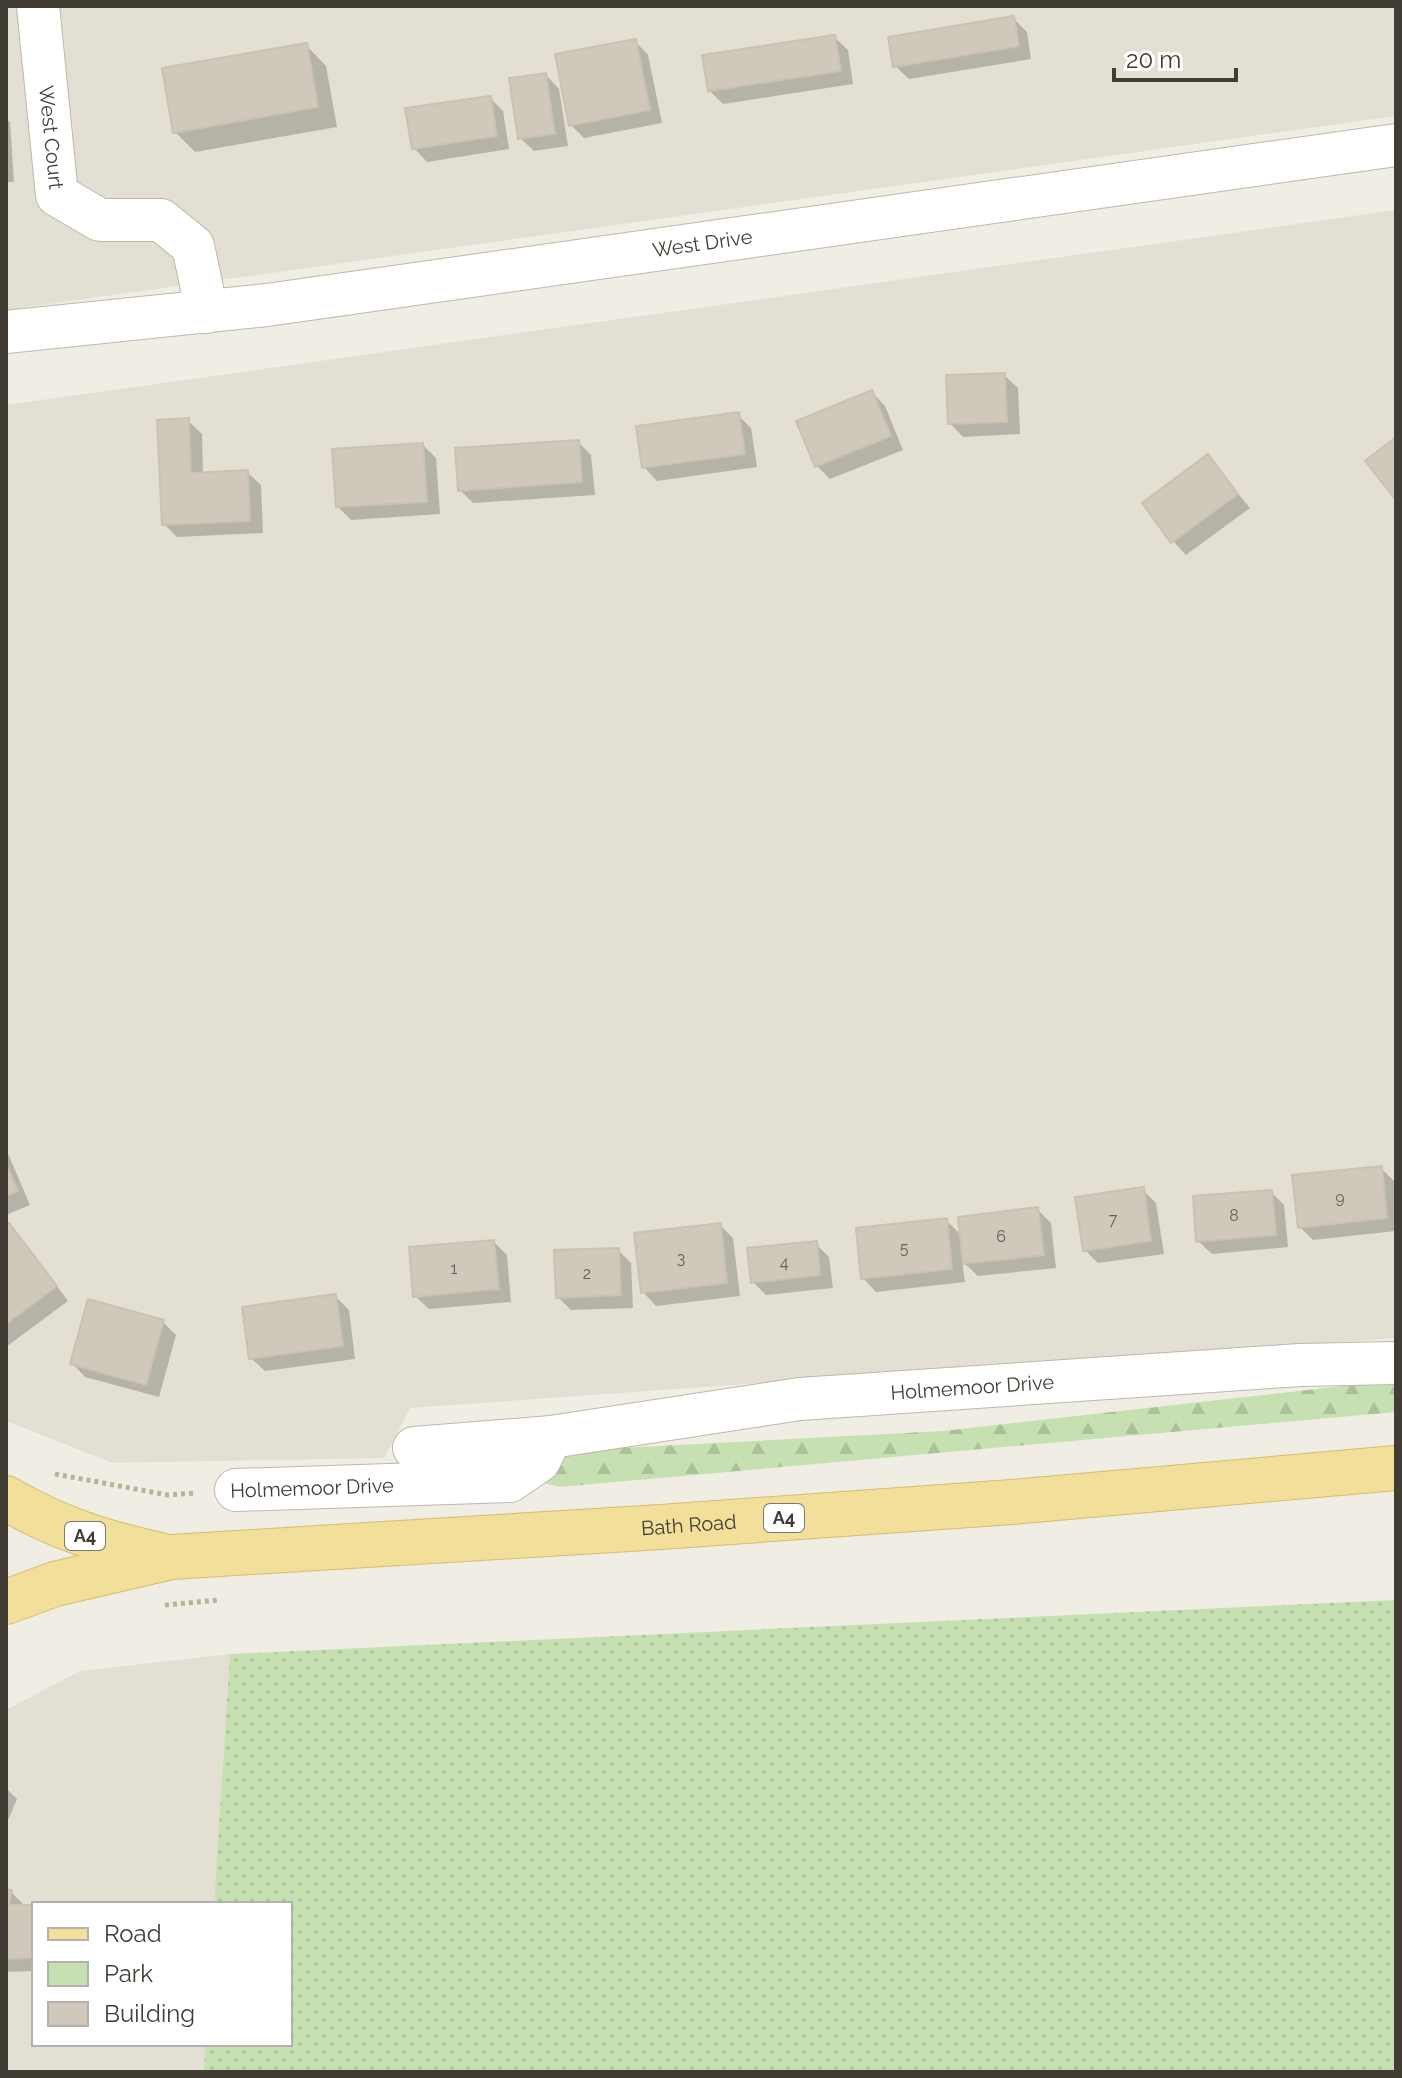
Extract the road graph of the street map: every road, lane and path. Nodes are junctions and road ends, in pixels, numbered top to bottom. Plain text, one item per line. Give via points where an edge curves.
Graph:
1 (38, 6) edge
2 (1396, 145) edge
3 (207, 312) junction
4 (6, 332) edge
5 (1396, 1363) edge
6 (551, 1437) junction
7 (414, 1448) dead end
8 (1396, 1468) edge
9 (55, 1474) dead end
10 (236, 1490) joint
11 (6, 1498) edge
12 (171, 1557) junction
13 (6, 1602) edge

1 - 3 street, West Court via 57,195 100,220 161,220 193,246
2 - 3 street, West Drive
3 - 4 street, West Drive
5 - 6 street, Holmemoor Drive via 800,1399
6 - 7 street, Holmemoor Drive
6 - 10 street, Holmemoor Drive via 539,1461 510,1481
8 - 12 main road, Bath Road / A4 via 1012,1502
9 - 10 path, Holmemoor Drive via 168,1495
11 - 12 main road, Bath Road / A4 via 71,1531
12 - 13 main road, Bath Road / A4 via 55,1584

